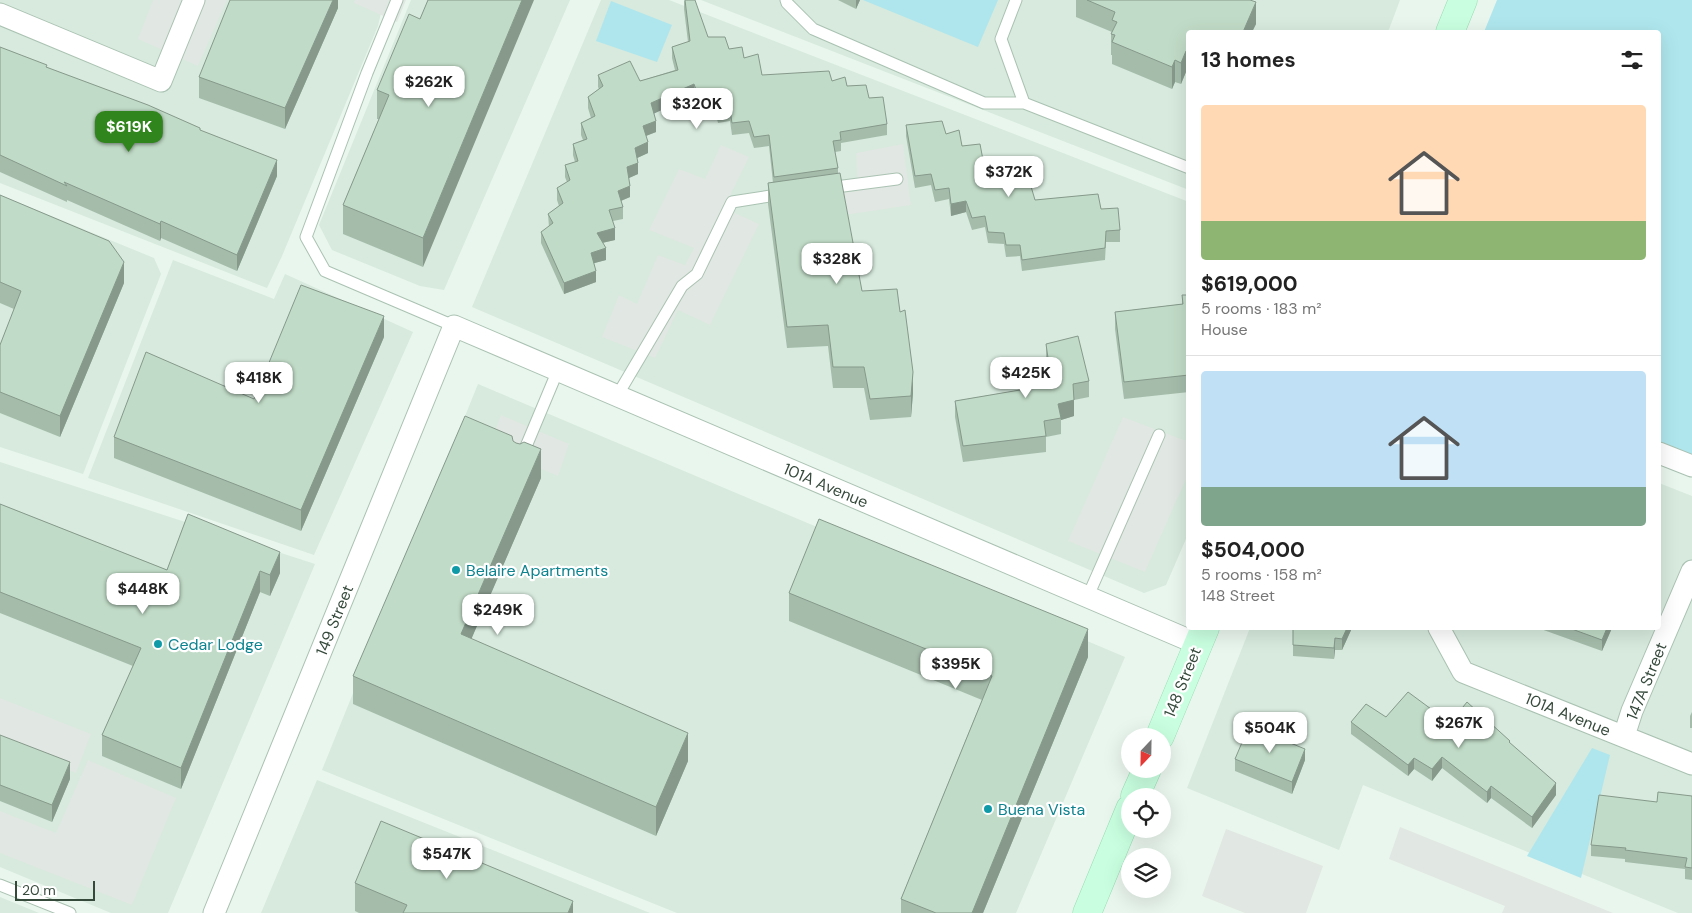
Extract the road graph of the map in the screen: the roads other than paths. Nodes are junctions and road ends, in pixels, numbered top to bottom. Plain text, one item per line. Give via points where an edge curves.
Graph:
1 (194, 0) edge
2 (397, 0) edge
3 (786, 0) edge
4 (1016, 0) edge
5 (1463, 0) edge
6 (0, 14) edge
7 (1451, 30) edge
8 (1024, 103) junction
9 (1186, 167) edge
10 (897, 179) dead end
11 (819, 189) edge
12 (791, 193) edge
13 (454, 326) junction
14 (558, 370) junction
15 (617, 396) junction
16 (1159, 435) dead end
17 (1661, 454) edge
18 (519, 465) edge
19 (1692, 466) edge
20 (1692, 571) edge
21 (1088, 596) junction
22 (1439, 630) edge
23 (1201, 636) edge
24 (1163, 728) edge
25 (1624, 736) junction
26 (1692, 764) edge
27 (1121, 831) edge
28 (0, 885) edge
29 (70, 913) edge
30 (214, 913) edge
31 (1087, 913) edge

1 - 6 street via 161,81
2 - 13 lane via 306,237 325,271
3 - 8 lane via 812,29 856,49 984,103
4 - 8 lane via 1001,39
5 - 7 main road
8 - 9 lane
10 - 11 lane
12 - 15 lane via 732,202 696,274 682,286
13 - 14 street, 101A Avenue
13 - 30 street, 149 Street
14 - 15 street, 101A Avenue
14 - 18 lane
15 - 21 street, 101A Avenue
16 - 21 lane
17 - 19 street
20 - 25 street, 147A Street
21 - 23 street, 101A Avenue
22 - 25 street, 101A Avenue via 1462,672
23 - 24 main road, 148 Street
25 - 26 street, 101A Avenue
27 - 31 main road
28 - 29 lane

